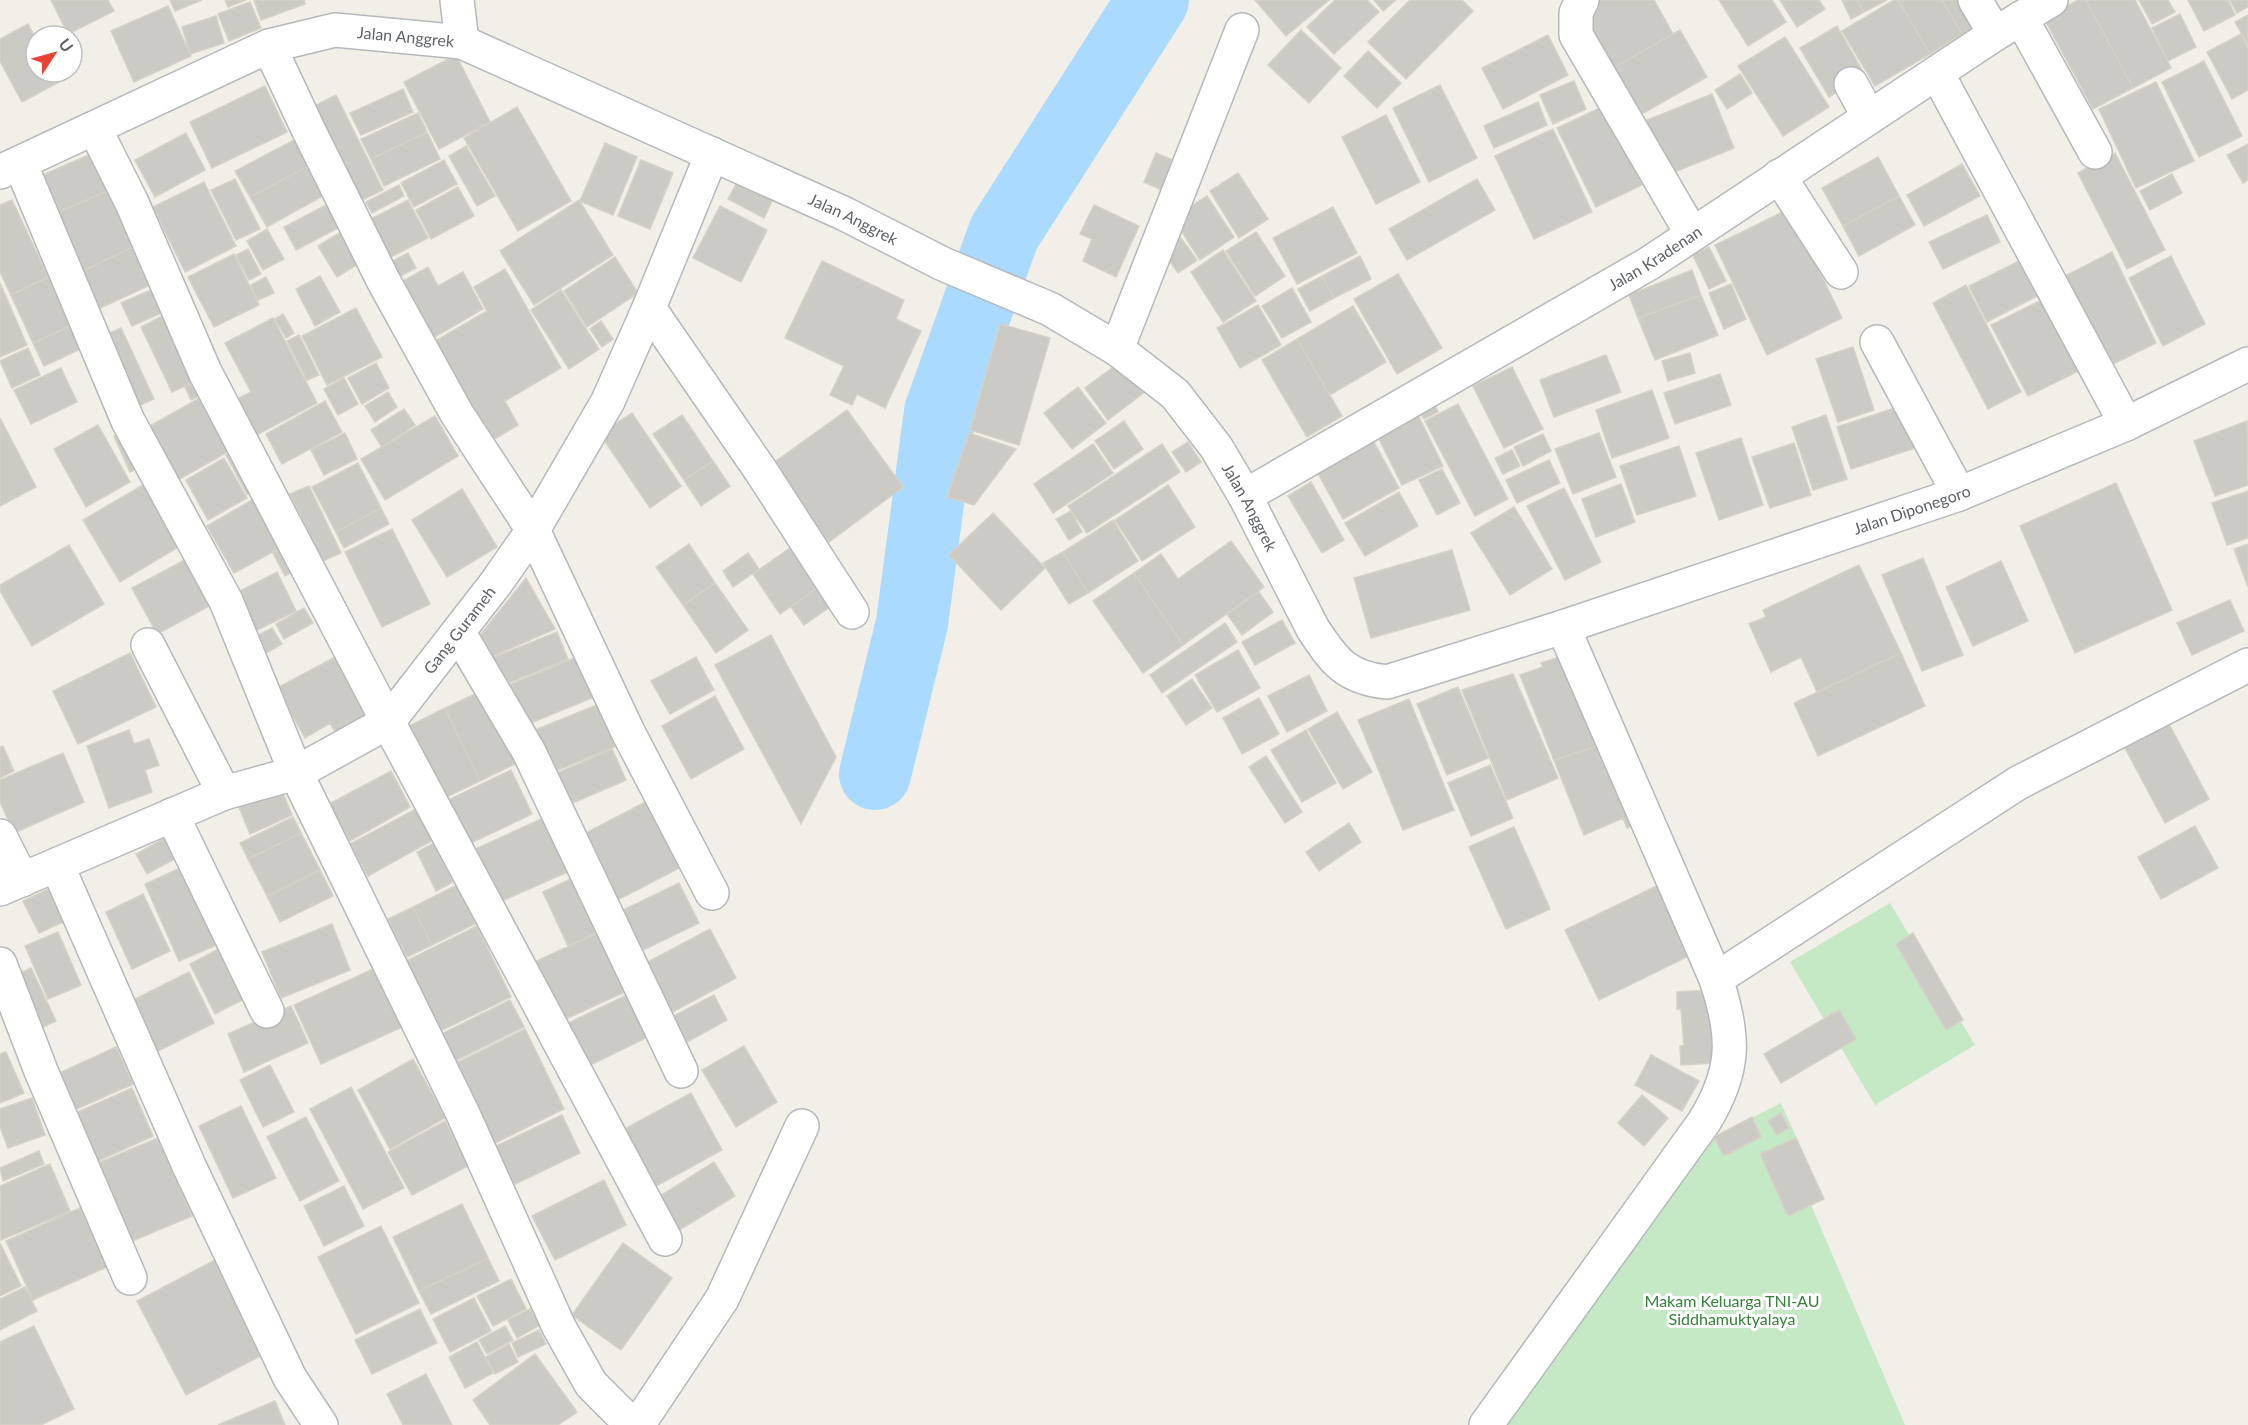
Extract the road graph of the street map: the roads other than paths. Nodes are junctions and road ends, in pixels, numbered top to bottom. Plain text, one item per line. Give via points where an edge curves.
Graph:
1 (457, 0) edge
2 (1582, 0) edge
3 (1975, 0) edge
4 (2051, 0) edge
5 (2008, 26) junction
6 (1242, 30) dead end
7 (462, 42) junction
8 (269, 46) junction
9 (1937, 73) junction
10 (1851, 84) dead end
11 (1869, 117) junction
12 (95, 129) junction
13 (2095, 152) dead end
14 (712, 154) junction
15 (10, 167) edge
16 (1779, 176) junction
17 (1692, 234) junction
18 (1841, 272) dead end
19 (649, 308) junction
20 (1877, 342) dead end
21 (1117, 349) junction
22 (2248, 363) edge
23 (2126, 424) junction
24 (1959, 494) junction
25 (1245, 496) junction
26 (533, 530) junction
27 (852, 612) dead end
28 (1563, 627) junction
29 (459, 633) junction
30 (148, 645) dead end
31 (2248, 665) edge
32 (388, 722) junction
33 (296, 773) junction
34 (224, 793) junction
35 (172, 815) junction
36 (0, 836) edge
37 (57, 865) junction
38 (11, 884) edge
39 (712, 893) dead end
40 (0, 964) edge
41 (1716, 979) junction
42 (267, 1011) dead end
43 (681, 1071) dead end
44 (802, 1126) dead end
45 (665, 1239) dead end
46 (130, 1278) dead end
47 (321, 1425) edge
48 (632, 1425) edge
49 (638, 1425) edge
50 (1486, 1425) edge

1 - 7 street
2 - 17 street via 1576,13 1576,35
3 - 5 street
4 - 5 street, Jalan Kradenan
5 - 9 street, Jalan Kradenan
5 - 13 street
6 - 21 street
7 - 8 street, Jalan Anggrek via 335,30
7 - 14 street, Jalan Anggrek
8 - 12 street, Jalan Anggrek
8 - 26 street via 389,290 457,414
9 - 11 street, Jalan Kradenan
9 - 23 street
10 - 11 street
11 - 16 street, Jalan Kradenan
12 - 15 street, Jalan Anggrek
12 - 32 street via 132,203 205,372
14 - 19 street, Gang Gurameh
14 - 21 street, Jalan Anggrek via 845,214 943,264 1050,309
15 - 33 street via 128,421 226,601
16 - 17 street, Jalan Kradenan
16 - 18 street
17 - 25 street, Jalan Kradenan via 1648,264
19 - 26 street, Gang Gurameh via 608,401
19 - 27 street
20 - 24 street
21 - 25 street, Jalan Anggrek via 1175,394 1216,447
22 - 23 street, Jalan Diponegoro
23 - 24 street, Jalan Diponegoro
24 - 28 street, Jalan Diponegoro
25 - 28 street, Jalan Anggrek via 1313,629 1345,669 1365,680 1387,682
26 - 29 street, Gang Gurameh
26 - 39 street via 628,732
28 - 41 street
29 - 32 street, Gang Gurameh
29 - 43 street via 529,752
30 - 34 street
31 - 41 street via 2018,783
32 - 33 street, Gang Gurameh
32 - 45 street
33 - 34 street, Gang Gurameh
33 - 48 street via 463,1114 559,1328 591,1384
34 - 35 street, Gang Gurameh
35 - 37 street, Gang Gurameh
35 - 42 street
36 - 38 street
37 - 38 street, Gang Gurameh
37 - 47 street via 190,1168 290,1378
40 - 46 street via 40,1071
41 - 50 street via 1729,1025 1730,1050 1726,1077 1716,1102
44 - 49 street via 722,1299

